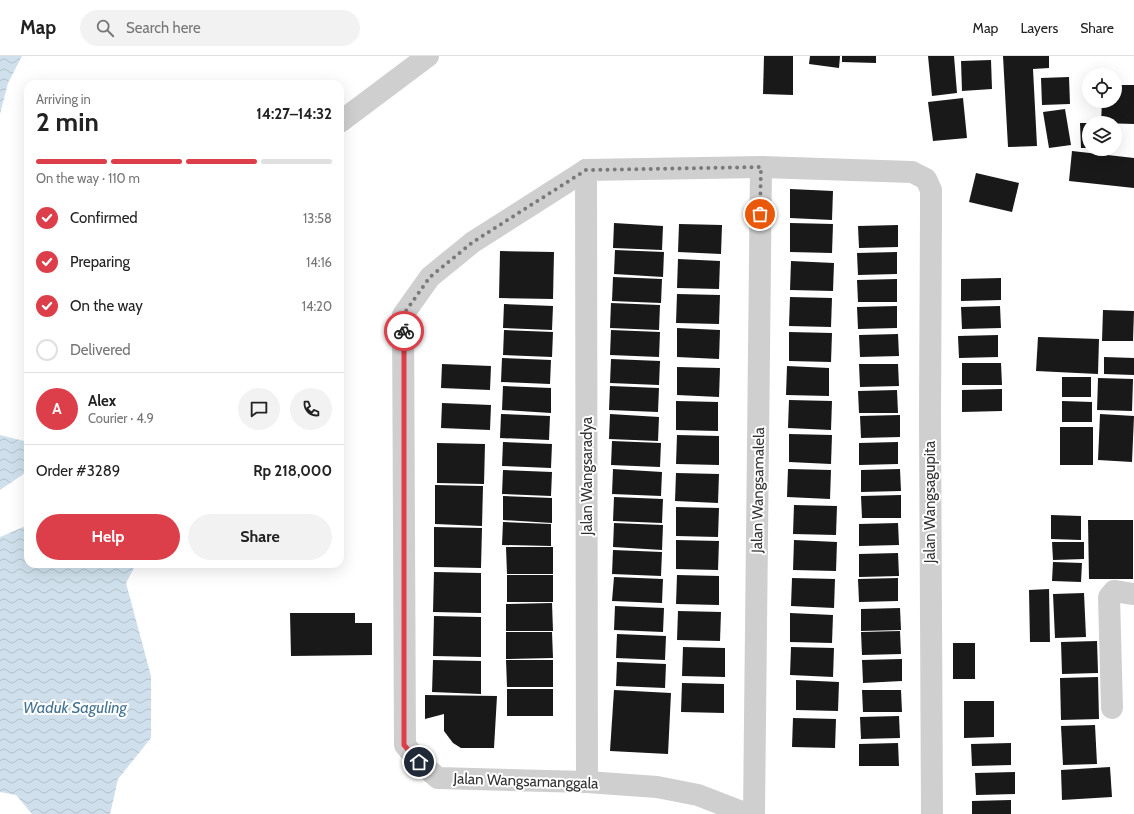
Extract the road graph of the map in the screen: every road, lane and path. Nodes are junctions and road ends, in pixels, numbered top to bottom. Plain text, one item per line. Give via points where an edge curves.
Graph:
1 (428, 56) edge
2 (344, 119) edge
3 (761, 167) junction
4 (586, 170) junction
5 (1134, 594) edge
6 (1112, 708) dead end
7 (587, 782) junction
8 (747, 814) edge
9 (754, 814) edge
10 (932, 814) edge

1 - 2 street
3 - 4 street
3 - 9 street, Jalan Wangsamalela
3 - 10 street, Jalan Wangsagupita via 912,172 926,179 931,190
4 - 7 street, Jalan Wangsaradya
4 - 7 street, Jalan Wangsamanggala via 473,242 430,277 403,315 403,323 404,745 438,778
5 - 6 street via 1114,591 1109,597
7 - 8 street, Jalan Wangsamanggala via 657,786 698,795

